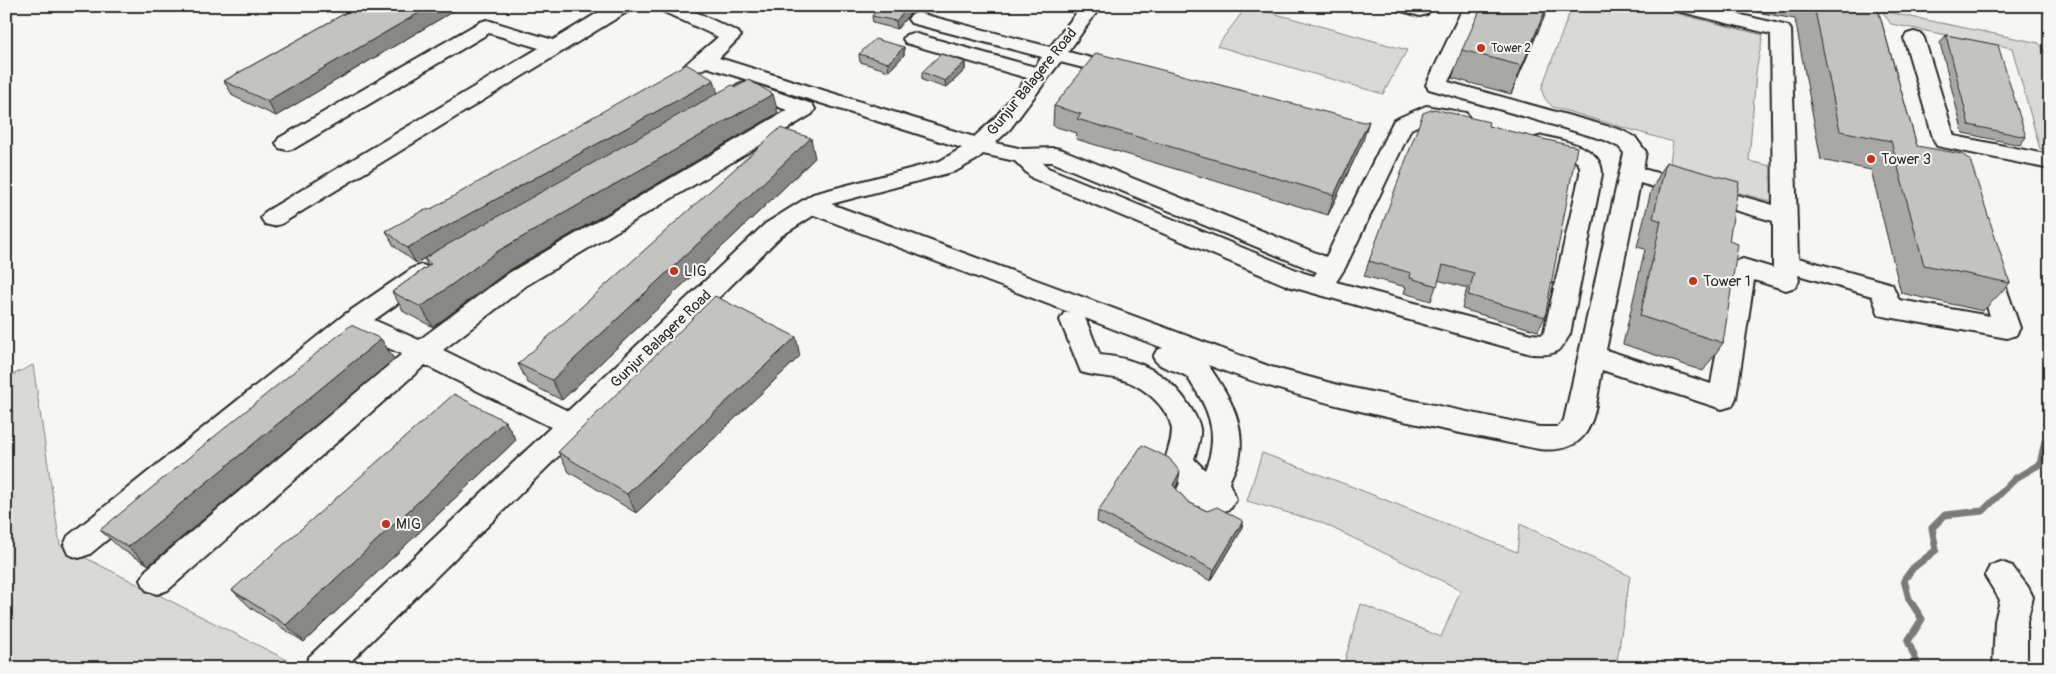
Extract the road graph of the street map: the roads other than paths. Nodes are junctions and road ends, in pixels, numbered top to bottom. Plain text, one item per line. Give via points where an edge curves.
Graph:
1 (623, 6) edge
2 (667, 6) edge
3 (1092, 6) edge
4 (1474, 6) edge
5 (1680, 6) edge
6 (1728, 12) edge
7 (918, 19) dead end
8 (1914, 38) dead end
9 (913, 39) dead end
10 (556, 47) junction
11 (1055, 55) junction
12 (705, 60) junction
13 (680, 74) edge
14 (1040, 75) junction
15 (1140, 76) edge
16 (722, 102) edge
17 (1479, 124) edge
18 (1524, 137) edge
19 (287, 143) dead end
20 (979, 146) junction
21 (1023, 156) junction
22 (2050, 162) edge
23 (1632, 173) junction
24 (807, 208) junction
25 (1785, 216) junction
26 (273, 218) dead end
27 (1980, 244) edge
28 (437, 263) edge
29 (1786, 263) junction
30 (1333, 268) junction
31 (1319, 287) junction
32 (1073, 320) junction
33 (353, 322) junction
34 (422, 352) junction
35 (1592, 356) junction
36 (572, 425) junction
37 (79, 546) dead end
38 (2001, 576) dead end
39 (157, 580) dead end
40 (322, 668) edge
41 (2010, 668) edge

1 - 10 street
2 - 12 street via 731,36
3 - 11 street, Gunjur Balagere Road
4 - 23 street via 1436,85 1621,138 1635,152
5 - 6 street
6 - 25 street via 1781,30
7 - 11 street
8 - 22 street via 1946,141
9 - 14 street
10 - 19 street via 487,26
10 - 26 street
11 - 14 street, Gunjur Balagere Road
11 - 15 street
12 - 13 street
12 - 20 street
14 - 20 street, Gunjur Balagere Road via 1002,124
16 - 34 street via 747,88 804,109 518,279
17 - 30 street via 1426,113 1402,124
18 - 31 street via 1584,156 1591,165 1557,334 1549,345 1531,344
20 - 21 street
20 - 24 street, Gunjur Balagere Road via 948,166 822,199
21 - 30 street via 1055,155
21 - 31 street via 1040,173
23 - 25 street
23 - 35 street
24 - 32 street
24 - 35 street via 1266,376 1338,396 1539,438 1565,437 1576,427
24 - 36 street, Gunjur Balagere Road via 773,230
25 - 29 street
27 - 29 street via 2007,328 1888,308 1883,290
28 - 33 street
29 - 35 street via 1786,281 1743,268 1722,398
30 - 31 street
32 - 32 street via 1090,366 1111,366 1130,371 1153,381 1171,398 1185,424 1179,462 1205,482 1226,455 1226,423 1214,394 1196,369
33 - 34 street
33 - 37 street
34 - 36 street
34 - 39 street
36 - 40 street, Gunjur Balagere Road
38 - 41 street via 2016,597 2011,621

